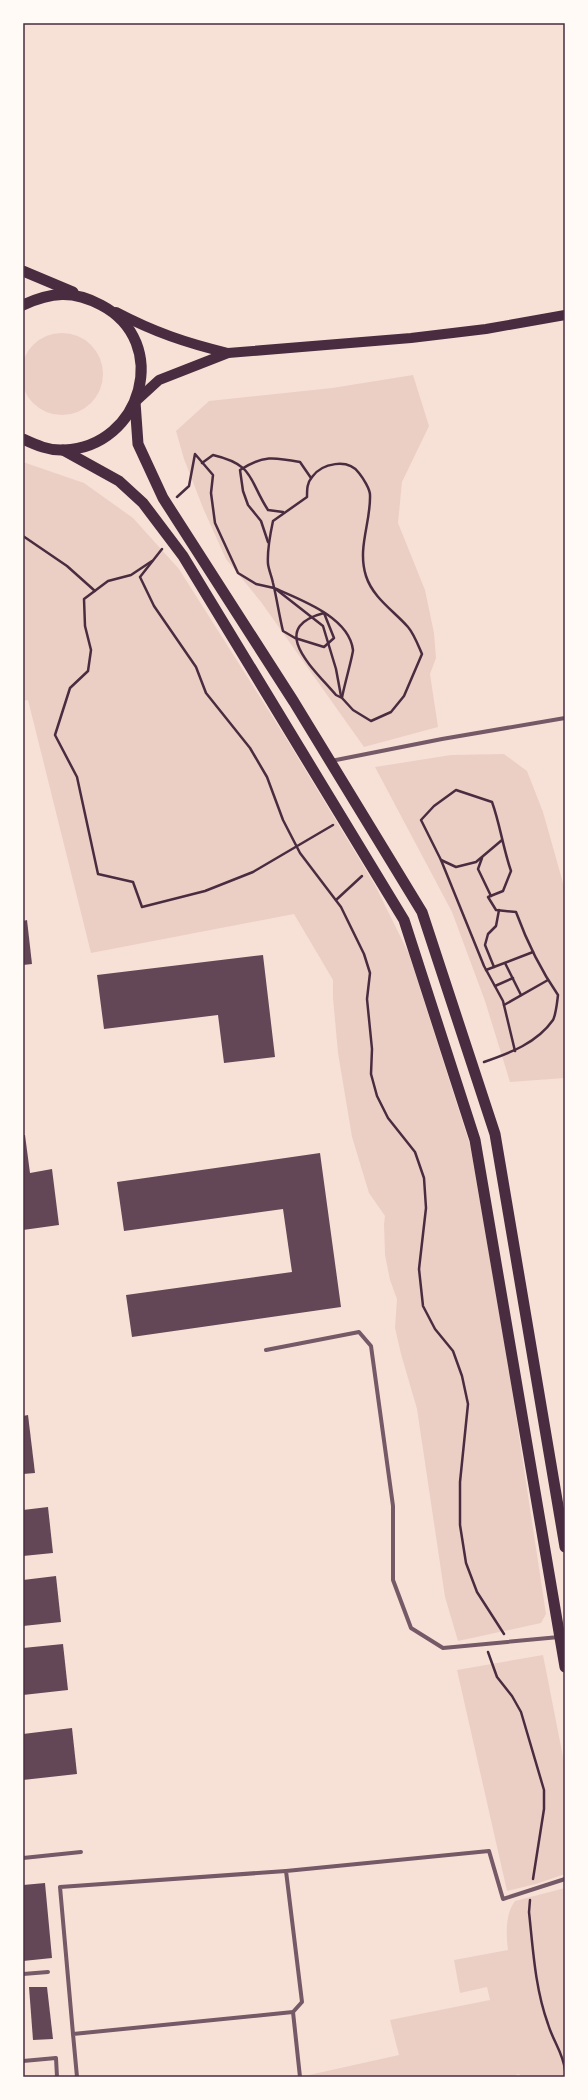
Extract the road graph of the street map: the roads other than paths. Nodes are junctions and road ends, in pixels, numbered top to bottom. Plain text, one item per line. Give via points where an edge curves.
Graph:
1 (23, 271) edge
2 (90, 298) junction
3 (23, 305) edge
4 (110, 309) junction
5 (565, 315) edge
6 (228, 353) junction
7 (136, 402) junction
8 (23, 439) edge
9 (63, 450) junction
10 (565, 718) edge
11 (330, 762) junction
12 (266, 1350) dead end
13 (565, 1547) edge
14 (560, 1636) junction
15 (565, 1667) edge
16 (81, 1852) dead end
17 (23, 1858) edge
18 (286, 1871) junction
19 (565, 1879) edge
20 (48, 1972) dead end
21 (23, 1974) edge
22 (293, 2012) junction
23 (73, 2034) junction
24 (23, 2060) edge
25 (57, 2077) edge
26 (76, 2077) edge
27 (300, 2077) edge

1 - 2 highway
2 - 3 highway via 68,294 44,296
2 - 4 highway
4 - 6 main road via 156,332 183,342
4 - 7 highway via 126,326 137,345 141,366 140,388
5 - 6 main road via 486,329 411,338
6 - 7 main road via 159,380
7 - 9 highway via 124,420 109,435 84,447
7 - 11 highway via 138,444 167,505
8 - 9 highway via 42,448
9 - 14 highway via 119,481 143,504 170,538 404,920 476,1140
10 - 11 street
11 - 13 highway via 422,912 495,1134
12 - 14 street via 359,1332 371,1346 393,1506 393,1580 411,1628 443,1648
14 - 15 highway
16 - 17 street
18 - 19 street via 489,1851 503,1898
18 - 22 street via 302,2002
18 - 23 street via 60,1887
20 - 21 street
22 - 23 street
22 - 27 street
23 - 26 street
24 - 25 street via 56,2058

